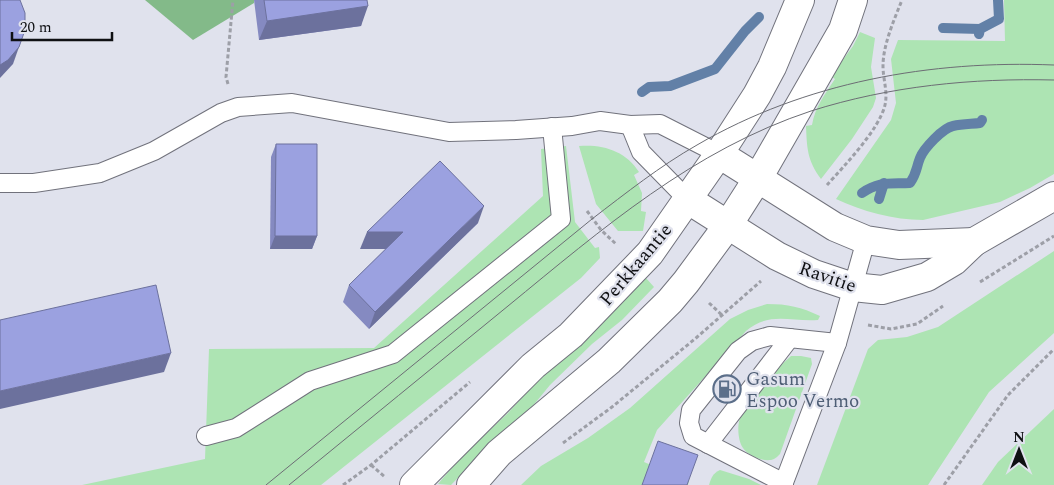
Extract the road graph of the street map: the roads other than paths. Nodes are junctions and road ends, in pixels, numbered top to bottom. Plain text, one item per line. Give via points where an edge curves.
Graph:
1 (800, 0) edge
2 (853, 0) edge
3 (630, 125) junction
4 (552, 127) junction
5 (719, 154) junction
6 (758, 178) junction
7 (0, 183) edge
8 (1054, 196) edge
9 (687, 199) junction
10 (728, 225) junction
11 (866, 240) junction
12 (974, 242) junction
13 (853, 287) junction
14 (790, 338) junction
15 (837, 343) junction
16 (206, 436) dead end
17 (708, 444) junction
18 (783, 484) edge
19 (414, 485) edge
20 (471, 485) edge

1 - 5 main road, Perkkaantie via 772,67
2 - 6 main road via 843,30
3 - 4 lane via 600,121
3 - 5 lane via 660,124
3 - 9 lane via 641,152
4 - 7 lane via 449,132 292,103 238,107 154,151 100,173 34,183
4 - 16 lane via 561,219 393,354 310,381 236,428
5 - 6 main road, Ravitie
5 - 9 main road, Perkkaantie
6 - 10 main road
6 - 11 main road, Ravitie via 834,226
8 - 12 main road, Ravitie
9 - 10 main road, Ravitie
9 - 19 main road, Perkkaantie via 650,253 626,279
10 - 13 main road, Ravitie via 777,256 814,274
10 - 20 main road via 670,301 609,361 499,453
11 - 12 main road, Ravitie via 899,245
11 - 13 lane
12 - 13 main road, Ravitie via 954,261 927,277 882,290
13 - 15 lane
14 - 15 lane
14 - 17 lane
14 - 17 lane via 770,336 752,341 738,351 691,410 689,423 693,436
15 - 18 lane
17 - 18 lane

